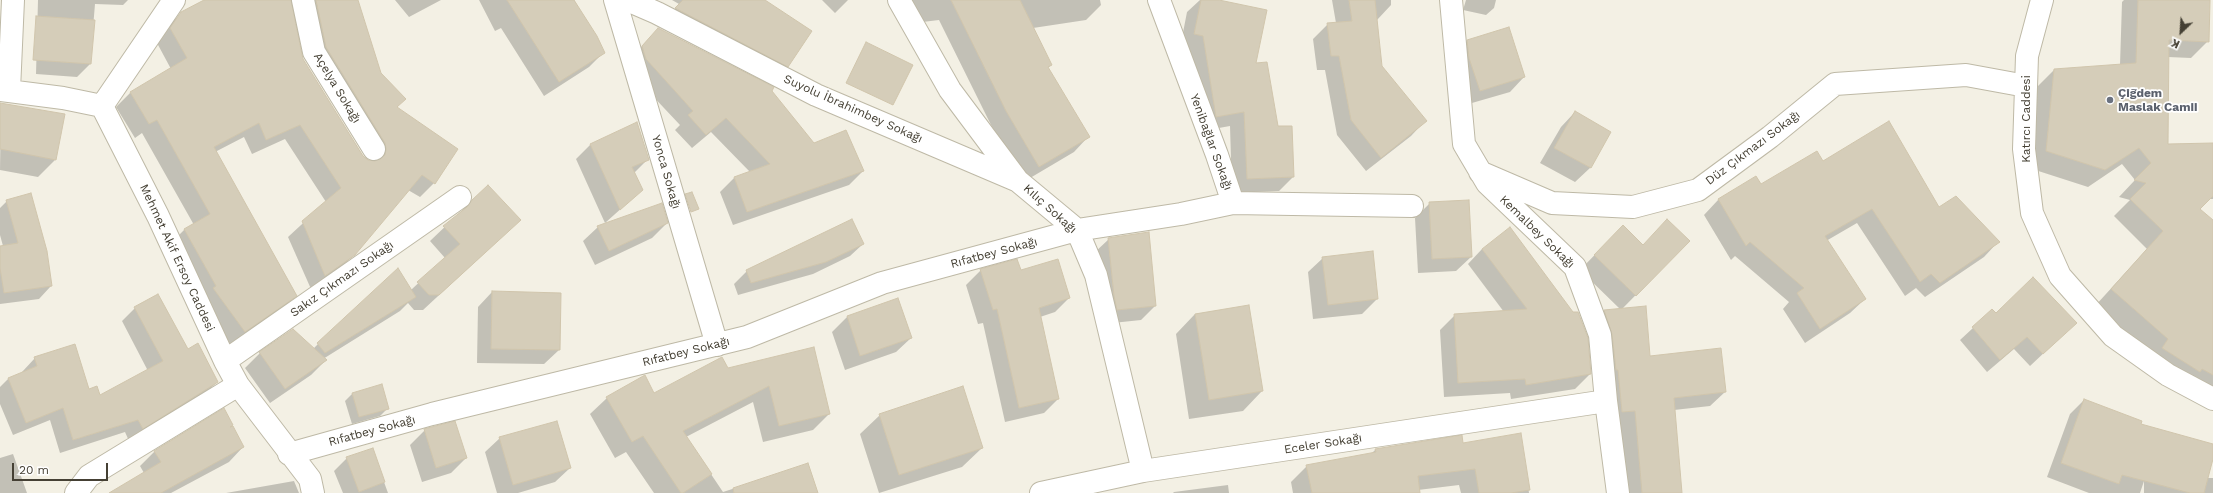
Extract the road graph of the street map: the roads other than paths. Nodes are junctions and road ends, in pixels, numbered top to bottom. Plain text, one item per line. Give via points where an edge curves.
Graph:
1 (13, 0) edge
2 (174, 0) edge
3 (303, 0) edge
4 (615, 0) edge
5 (627, 0) edge
6 (899, 0) edge
7 (1159, 0) edge
8 (1451, 0) edge
9 (2042, 0) edge
10 (2026, 86) junction
11 (4, 90) edge
12 (102, 106) junction
13 (374, 149) dead end
14 (1480, 172) junction
15 (1018, 181) junction
16 (460, 197) dead end
17 (1233, 203) junction
18 (1412, 206) dead end
19 (1077, 230) junction
20 (717, 345) junction
21 (224, 361) junction
22 (238, 385) junction
23 (2213, 399) edge
24 (1606, 401) junction
25 (289, 454) junction
26 (1143, 471) junction
27 (76, 493) edge
28 (313, 493) edge
29 (1041, 493) edge
30 (1618, 493) edge

1 - 11 street
2 - 12 street
3 - 13 street, Açelya Sokağı via 314,52
4 - 20 street, Yonca Sokağı
5 - 15 street, Suyolu İbrahimbey Sokağı via 816,95
6 - 15 street, Kılıç Sokağı via 950,90
7 - 17 street, Yenibağlar Sokağı via 1218,155
8 - 14 street, Kemalbey Sokağı via 1464,144
9 - 10 street, Katırcı Caddesi via 2027,56
10 - 14 street, Düz Çıkmazı Sokağı via 1966,74 1835,84 1770,137 1698,190 1633,207 1552,203
10 - 23 street, Katırcı Caddesi via 2024,149 2032,213 2060,276 2113,336 2168,375
11 - 12 street
12 - 21 street, Mehmet Akif Ersoy Caddesi via 158,216
14 - 24 street, Kemalbey Sokağı via 1487,183 1575,267 1600,335
15 - 19 street, Kılıç Sokağı
16 - 21 street, Sakız Çıkmazı Sokağı
17 - 18 street
17 - 19 street, Yenibağlar Sokağı
19 - 20 street, Rıfatbey Sokağı via 882,283 748,337
19 - 26 street, Kılıç Sokağı via 1096,275
20 - 25 street, Rıfatbey Sokağı via 432,414
21 - 22 street, Mehmet Akif Ersoy Caddesi
22 - 25 street, Mehmet Akif Ersoy Caddesi
22 - 27 street via 89,476
24 - 26 street, Eceler Sokağı
24 - 30 street, Kemalbey Sokağı
25 - 28 street, Mehmet Akif Ersoy Caddesi via 310,479
26 - 29 street, Eceler Sokağı

